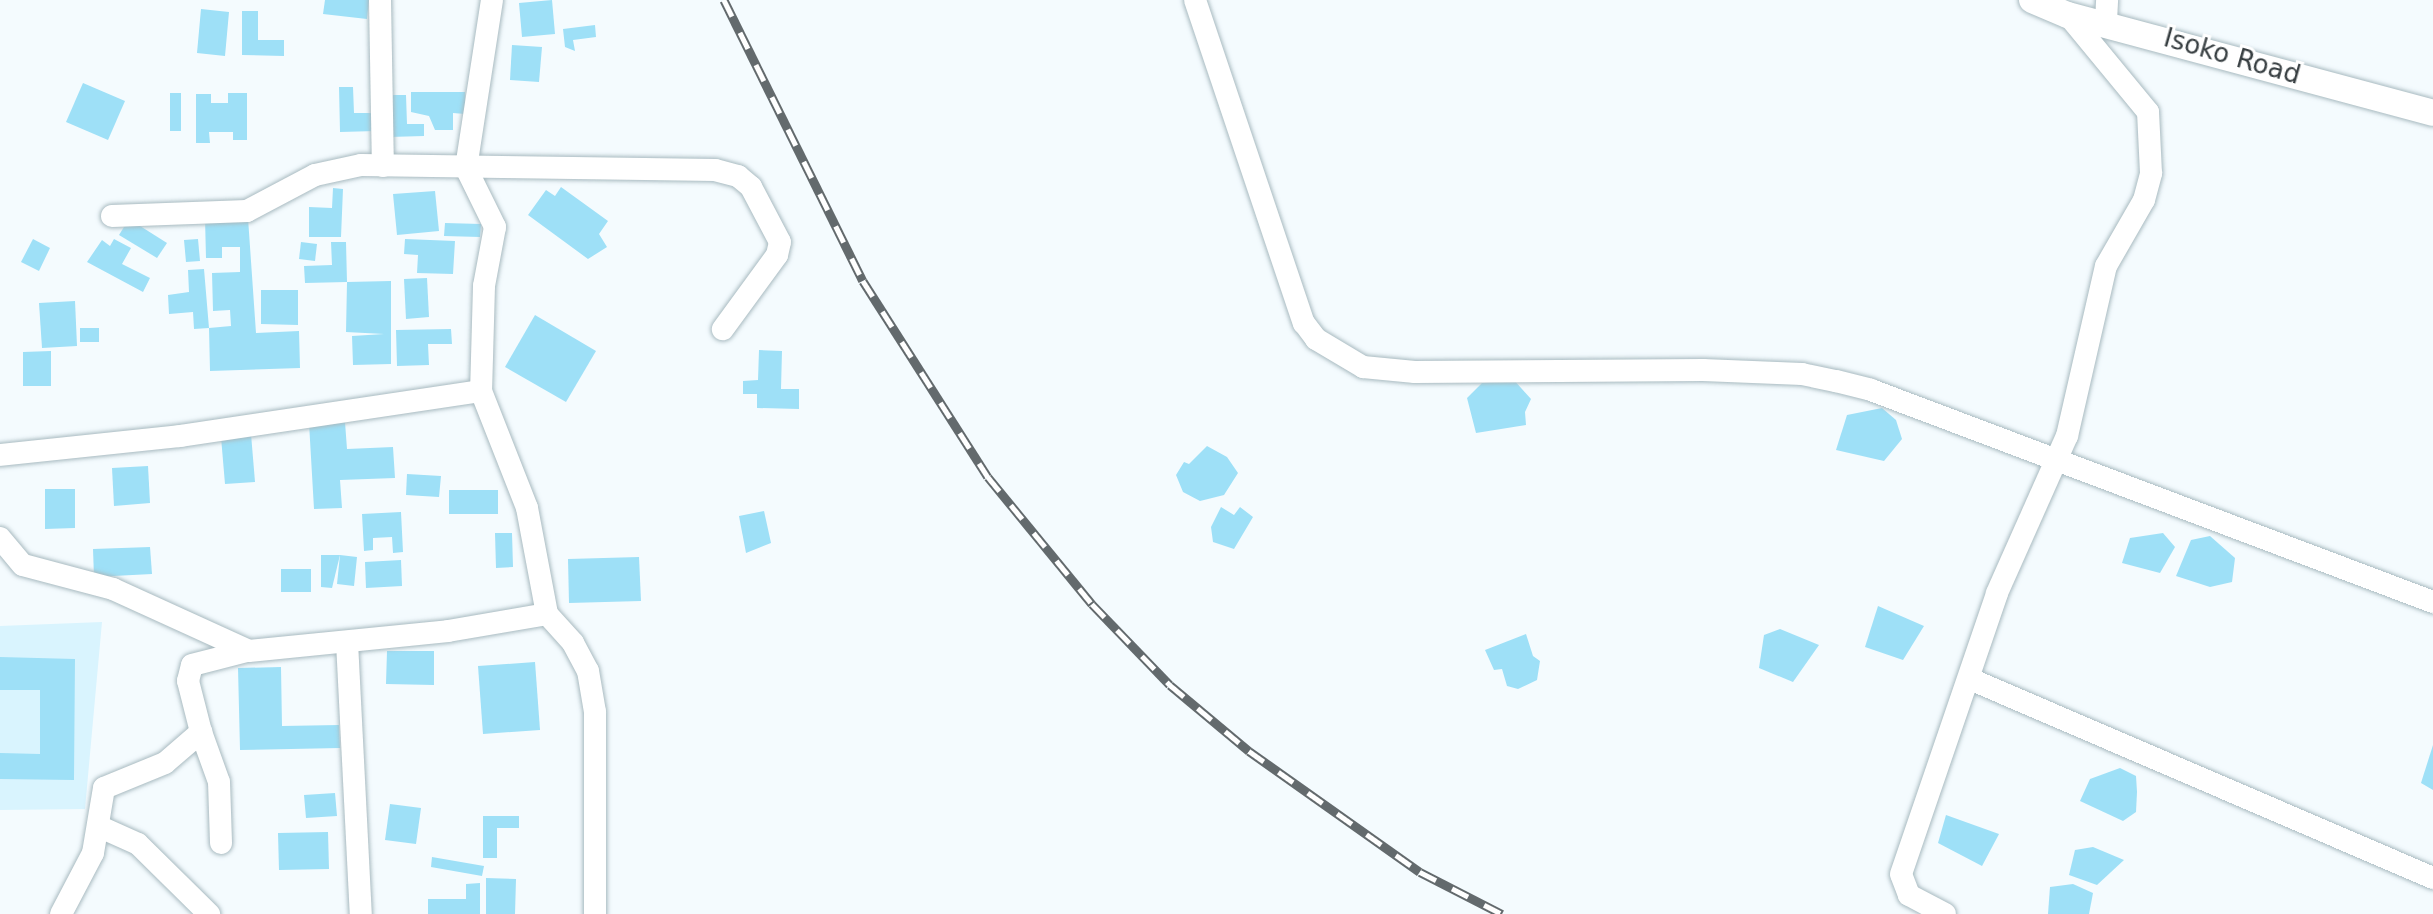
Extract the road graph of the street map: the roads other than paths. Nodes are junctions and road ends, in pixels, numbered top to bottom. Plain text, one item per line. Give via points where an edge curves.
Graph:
1 (380, 0) edge
2 (492, 0) edge
3 (1195, 0) edge
4 (2032, 0) edge
5 (2106, 10) edge
6 (2068, 15) junction
7 (2433, 113) edge
8 (383, 166) junction
9 (466, 168) junction
10 (112, 216) dead end
11 (723, 329) dead end
12 (481, 391) junction
13 (0, 455) edge
14 (2057, 464) junction
15 (0, 538) edge
16 (2433, 602) edge
17 (547, 614) junction
18 (347, 642) junction
19 (249, 651) junction
20 (1970, 679) junction
21 (201, 732) junction
22 (98, 826) junction
23 (221, 843) dead end
24 (2433, 878) edge
25 (61, 914) edge
26 (209, 914) edge
27 (361, 914) edge
28 (595, 914) edge
29 (1945, 914) edge

1 - 8 street
2 - 9 street
3 - 14 street via 1304,323 1337,354 1363,367 1415,372 1802,374 1871,390
4 - 6 street, Isoko Road
5 - 6 street, Isoko Road
5 - 7 street, Isoko Road
6 - 14 street via 2148,112 2151,173 2144,200 2106,266 2078,404
8 - 9 street
8 - 10 street via 315,175 247,211
9 - 11 street via 686,168 738,176 759,200 780,242 777,255
9 - 12 street via 495,227 484,286
12 - 13 street via 180,436
12 - 17 street via 527,508
14 - 16 street
14 - 20 street via 1997,593
15 - 19 street via 23,565 113,589
17 - 18 street
17 - 28 street via 584,661 595,712
18 - 19 street
18 - 27 street
19 - 21 street via 192,665 188,681
20 - 24 street
20 - 29 street via 1932,770 1901,874 1909,895
21 - 22 street via 165,763 104,788
21 - 23 street via 219,782
22 - 25 street via 93,853
22 - 26 street via 138,844

